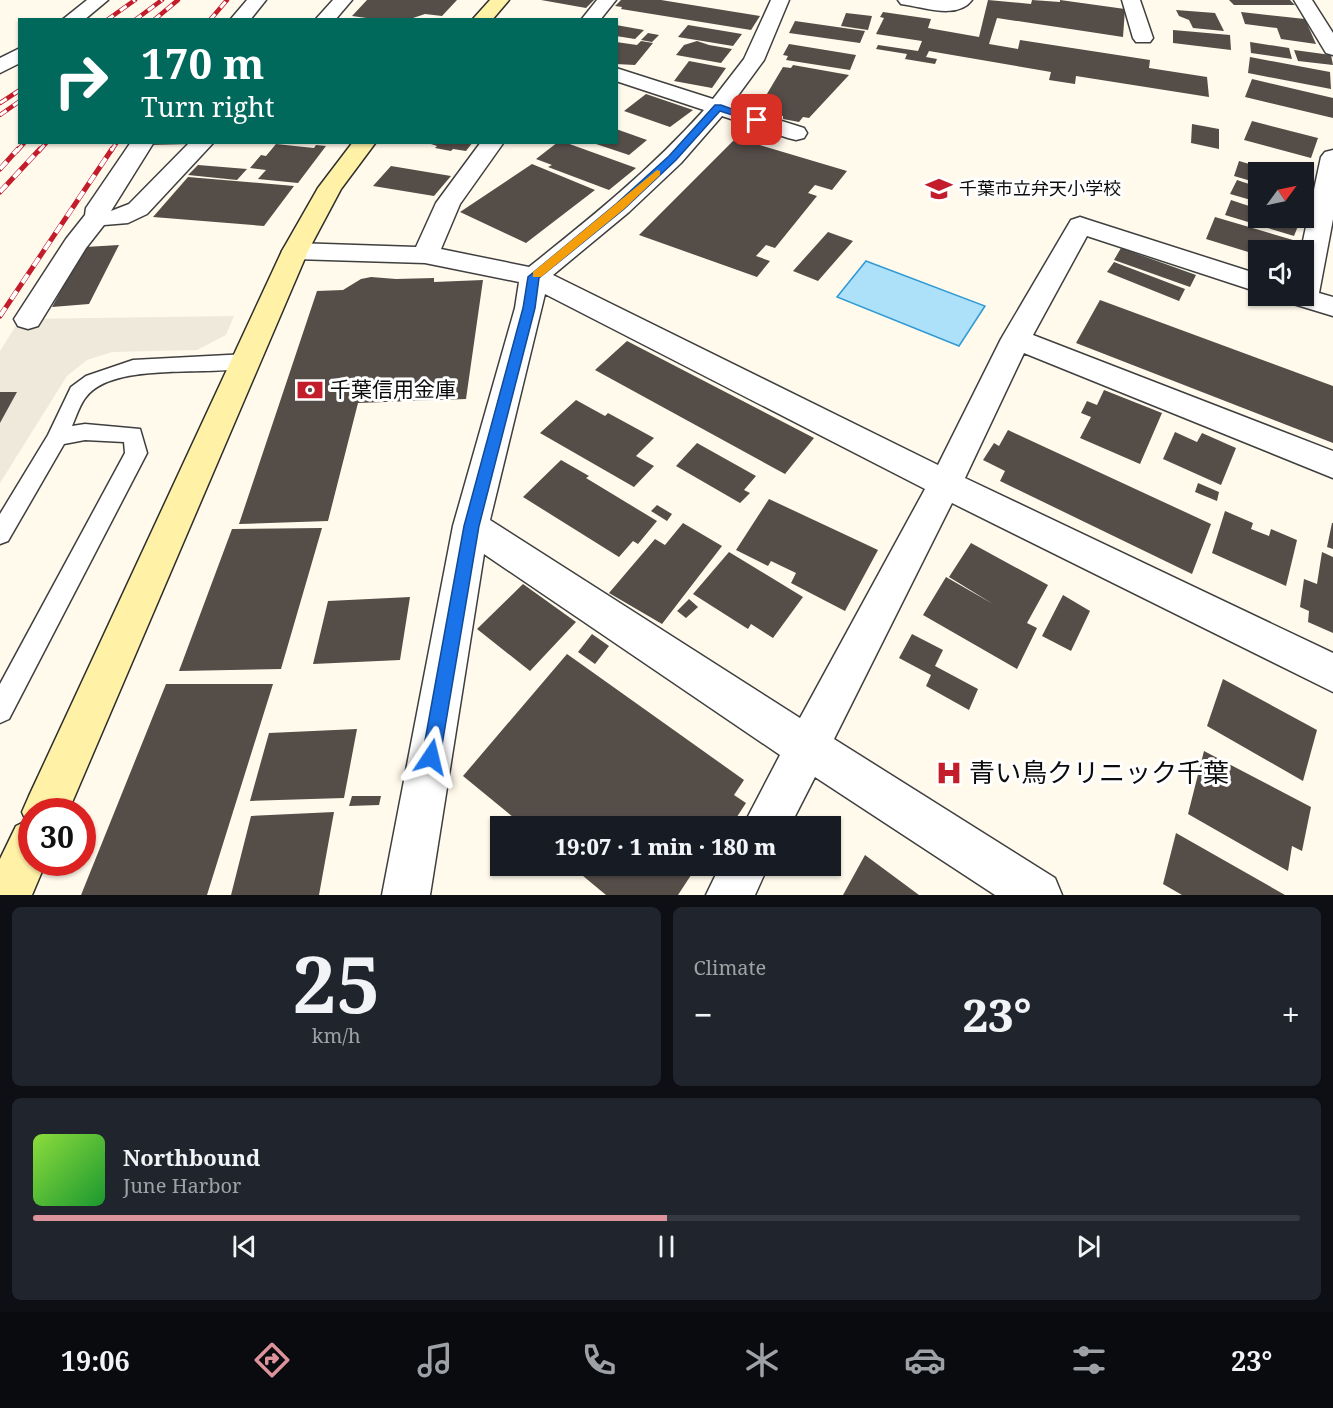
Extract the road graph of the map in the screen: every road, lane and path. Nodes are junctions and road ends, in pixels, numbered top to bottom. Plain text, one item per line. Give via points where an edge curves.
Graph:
1 (99, 0) edge
2 (257, 0) edge
3 (343, 0) edge
4 (500, 0) edge
5 (607, 0) edge
6 (780, 0) edge
7 (907, 0) edge
8 (963, 0) edge
9 (1131, 0) edge
10 (1303, 0) edge
11 (74, 18) edge
12 (241, 18) edge
13 (326, 18) edge
14 (483, 18) edge
15 (592, 18) edge
16 (1143, 38) dead end
17 (1333, 49) edge
18 (18, 55) edge
19 (0, 67) edge
20 (618, 75) edge
21 (718, 107) junction
22 (796, 133) dead end
23 (142, 144) edge
24 (201, 144) edge
25 (363, 144) edge
26 (492, 144) edge
27 (1333, 157) edge
28 (98, 216) junction
29 (1313, 240) edge
30 (295, 250) junction
31 (425, 255) junction
32 (534, 277) junction
33 (1248, 280) edge
34 (1314, 301) edge
35 (1333, 307) edge
36 (28, 319) dead end
37 (1016, 339) junction
38 (247, 361) junction
39 (57, 437) junction
40 (1333, 465) edge
41 (945, 484) junction
42 (471, 526) junction
43 (0, 534) edge
44 (1333, 673) edge
45 (0, 710) edge
46 (808, 748) junction
47 (51, 798) edge
48 (771, 816) edge
49 (18, 873) edge
50 (740, 876) edge
51 (8, 895) edge
52 (406, 895) edge
53 (730, 895) edge
54 (1038, 895) edge

1 - 11 street
2 - 12 street
3 - 13 street
4 - 14 street
5 - 15 street
6 - 21 street via 754,60
7 - 8 street via 948,6
9 - 16 street
10 - 17 street
18 - 19 street
20 - 21 street
21 - 22 street
21 - 32 street via 673,158
23 - 28 street via 99,208
24 - 28 street via 138,209 109,220
25 - 30 street via 330,188
26 - 31 street via 448,203
27 - 29 street
28 - 36 street
30 - 31 street
30 - 38 street
31 - 32 street
32 - 41 street
32 - 42 street
33 - 37 street via 1080,225
34 - 35 street
37 - 40 street
37 - 41 street
38 - 39 lane via 133,367 93,381 78,392
38 - 47 street
39 - 43 lane
39 - 45 lane via 86,432 133,435 135,453
41 - 44 street
41 - 46 street
42 - 46 street
42 - 52 street
46 - 48 street
46 - 54 street
49 - 51 street
50 - 53 street

